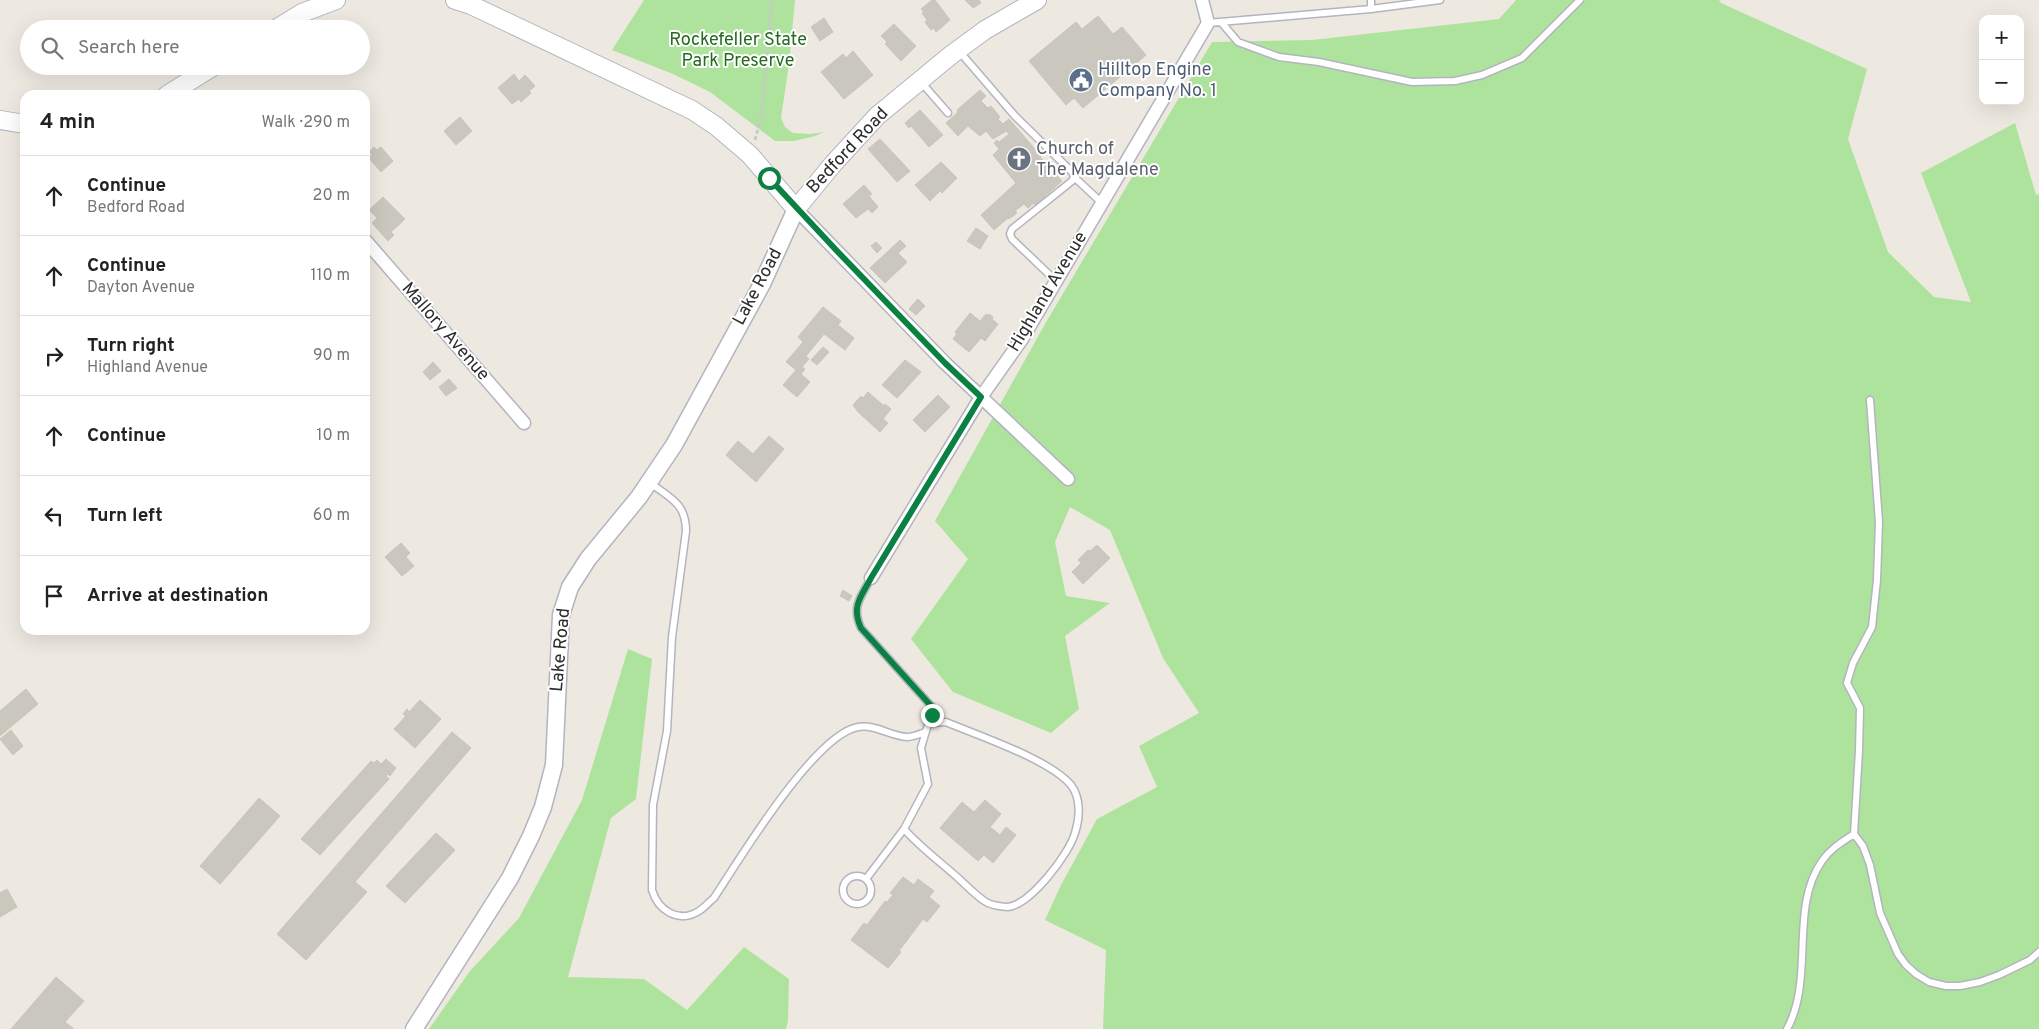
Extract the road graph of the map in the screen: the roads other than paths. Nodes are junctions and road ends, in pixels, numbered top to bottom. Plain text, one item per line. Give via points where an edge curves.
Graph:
1 (336, 0) edge
2 (455, 0) edge
3 (1037, 0) edge
4 (1202, 0) edge
5 (1371, 0) edge
6 (1440, 0) edge
7 (1580, 0) edge
8 (1371, 9) junction
9 (291, 20) edge
10 (1214, 22) junction
11 (958, 50) junction
12 (199, 75) edge
13 (920, 81) junction
14 (175, 90) edge
15 (948, 113) dead end
16 (0, 120) edge
17 (20, 123) edge
18 (1074, 177) junction
19 (1102, 203) junction
20 (796, 209) junction
21 (370, 246) edge
22 (1056, 281) junction
23 (981, 397) junction
24 (1870, 400) dead end
25 (524, 424) dead end
26 (1068, 479) dead end
27 (649, 482) junction
28 (871, 578) joint
29 (929, 722) junction
30 (925, 732) junction
31 (904, 829) junction
32 (1854, 834) junction
33 (866, 879) junction
34 (2039, 952) edge
35 (414, 1029) edge
36 (1787, 1029) edge

1 - 9 main road
2 - 20 main road, Bedford Road via 692,110 750,154
3 - 11 main road, Bedford Road
4 - 10 street
5 - 8 lane
6 - 8 lane
7 - 10 lane via 1522,58 1455,81 1412,82 1279,57 1238,42
8 - 10 lane
10 - 19 street, Highland Avenue
11 - 13 main road, Bedford Road
11 - 18 lane
12 - 14 main road
13 - 15 lane
13 - 20 main road, Bedford Road via 877,116
16 - 17 main road
18 - 19 lane
18 - 22 lane via 1010,234
19 - 22 street, Highland Avenue
20 - 23 street
20 - 27 street, Lake Road via 762,284 674,445
21 - 25 street, Mallory Avenue
22 - 23 street, Highland Avenue
23 - 26 street
23 - 28 street, Highland Avenue
24 - 32 lane via 1879,522 1877,580 1872,627 1853,662 1847,683 1860,708
27 - 30 lane via 681,506 686,518 672,637 667,731 653,805 652,890 655,901 665,911 688,916 714,898 784,793 843,733 858,727 871,727 908,737
27 - 35 street, Lake Road via 570,587 561,615 554,765 544,807 510,878
28 - 29 lane via 857,606 856,617 861,628 933,708
29 - 30 lane
29 - 31 lane via 946,722 1060,774 1072,786 1076,796 1075,833 1068,849 1041,884 1026,898 1008,907 986,902 920,847
30 - 31 lane via 922,748 928,784
31 - 33 lane
32 - 34 lane via 1870,865 1886,929 1898,954 1916,974 1930,982 1960,986 1999,975
32 - 36 lane via 1832,848 1821,862 1810,888 1800,992 1794,1017
33 - 33 lane via 855,876 847,880 843,888 845,897 856,903 865,901 871,889

